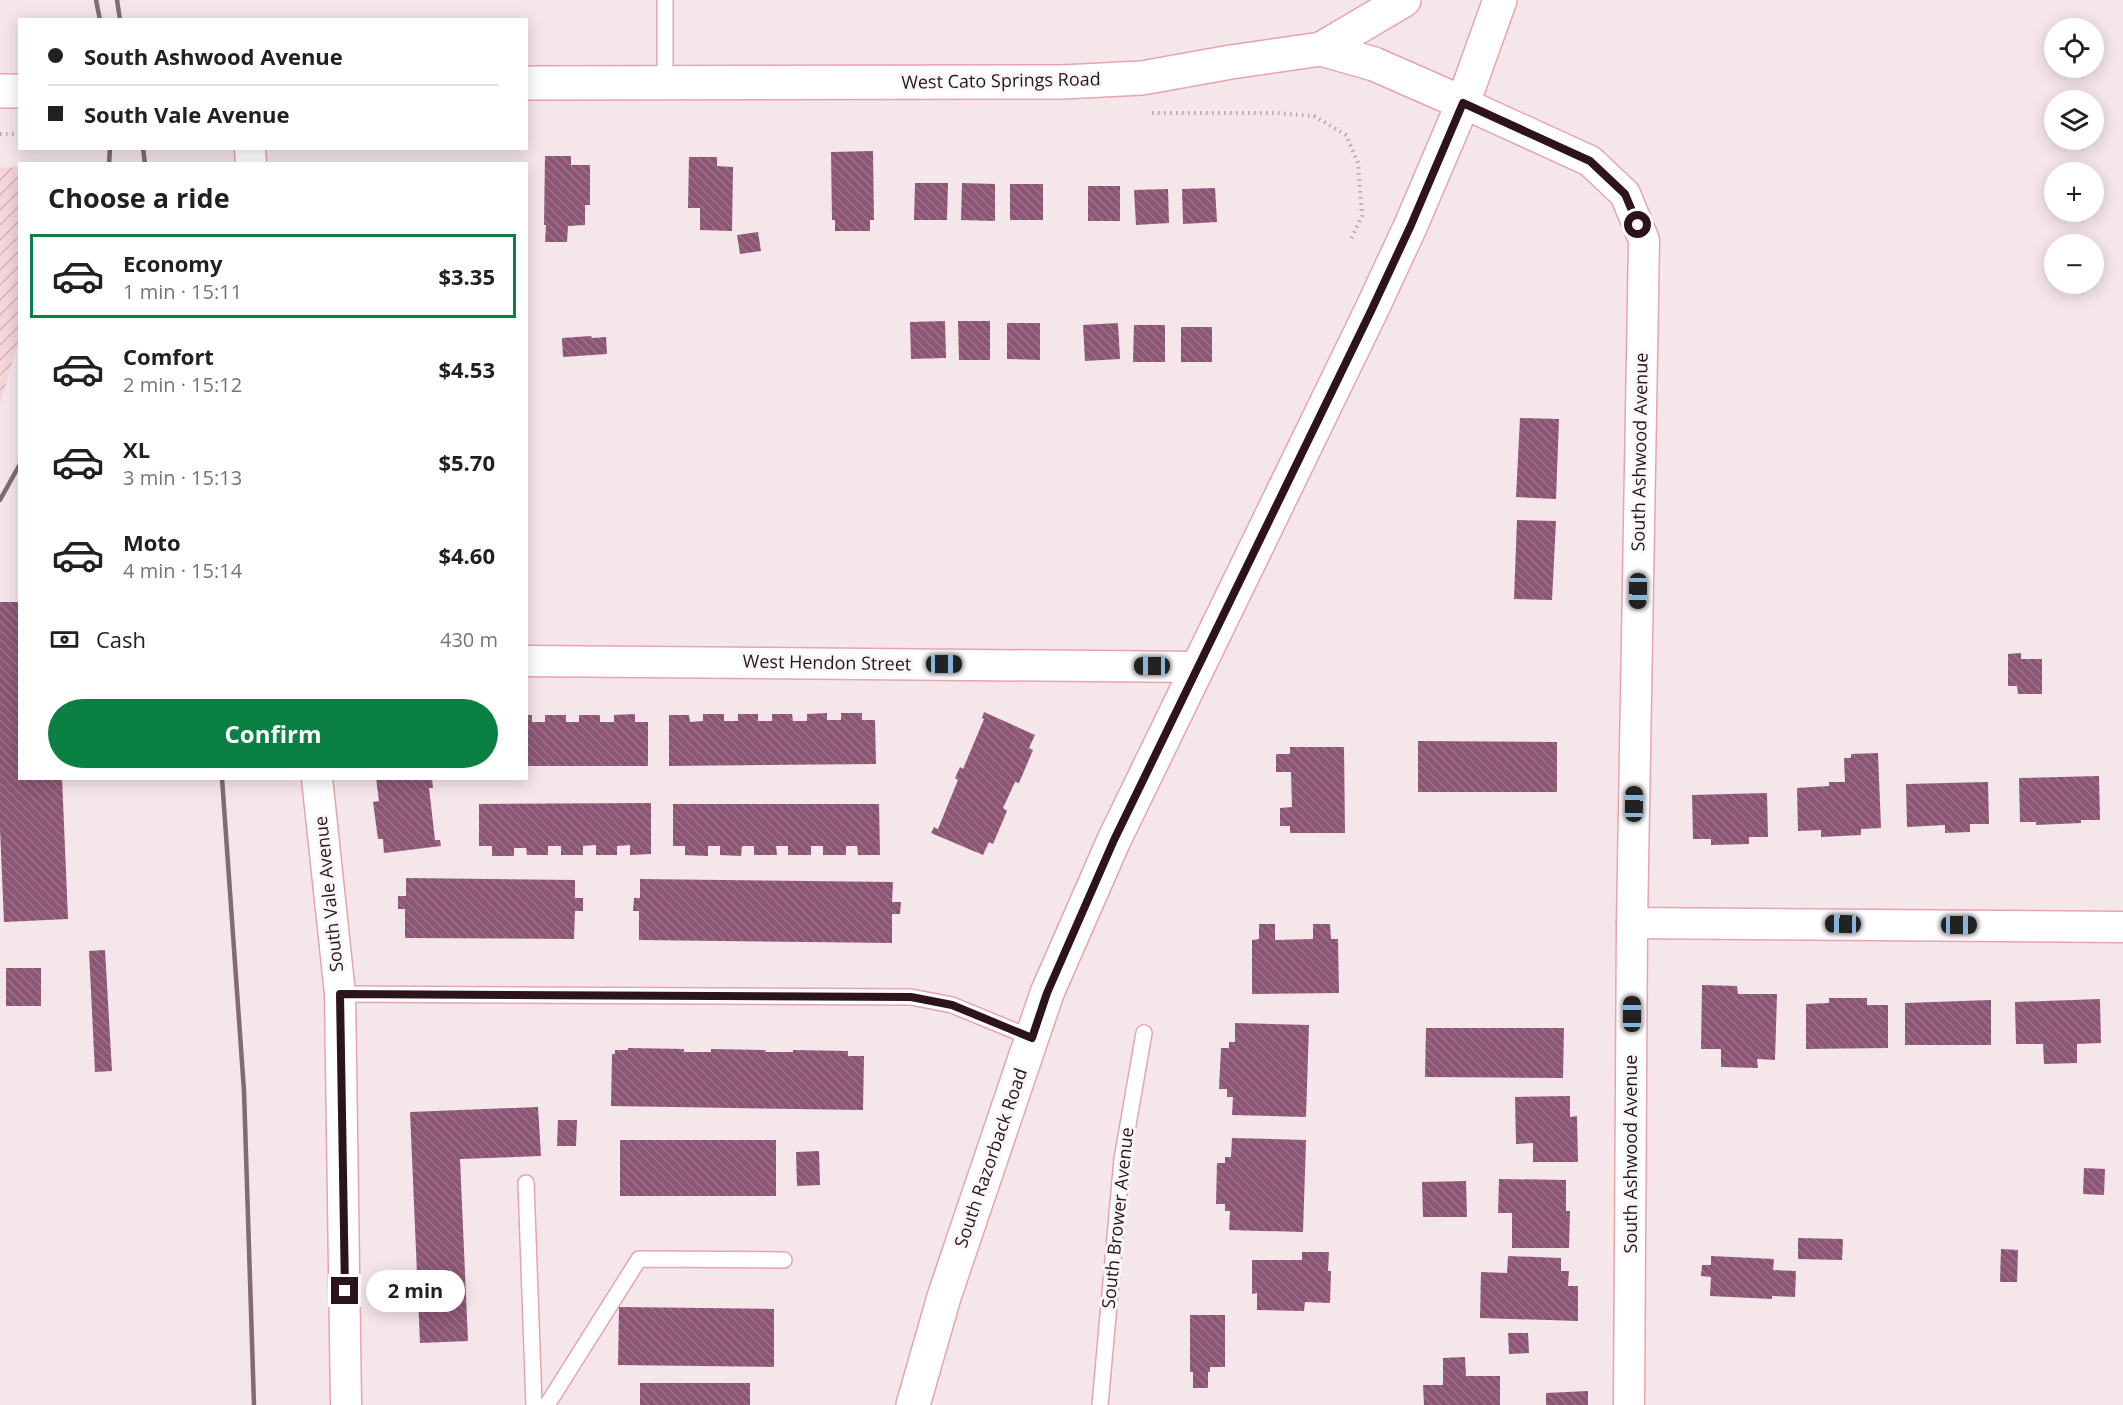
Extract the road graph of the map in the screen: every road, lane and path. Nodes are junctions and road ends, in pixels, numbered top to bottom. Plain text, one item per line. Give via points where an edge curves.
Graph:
1 (665, 0) edge
2 (1404, 0) edge
3 (1500, 0) edge
4 (1321, 49) junction
5 (528, 83) edge
6 (665, 84) junction
7 (0, 91) edge
8 (18, 91) edge
9 (1463, 103) junction
10 (1145, 113) dead end
11 (0, 134) edge
12 (18, 134) edge
13 (1351, 239) dead end
14 (528, 661) edge
15 (1198, 667) junction
16 (317, 780) edge
17 (1632, 922) junction
18 (2123, 927) edge
19 (340, 994) junction
20 (1144, 1033) dead end
21 (1032, 1038) junction
22 (526, 1183) dead end
23 (784, 1260) dead end
24 (346, 1405) edge
25 (534, 1405) edge
26 (547, 1405) edge
27 (913, 1405) edge
28 (1100, 1405) edge
29 (1629, 1405) edge

1 - 6 lane
2 - 4 main road
3 - 9 main road, South Razorback Road
4 - 6 main road, West Cato Springs Road via 1142,78
4 - 9 main road, West Cato Springs Road via 1374,64
5 - 6 main road, West Cato Springs Road
7 - 8 main road
9 - 15 main road, South Razorback Road via 1371,311
9 - 17 street, South Ashwood Avenue via 1590,161 1625,194 1644,240
10 - 13 path via 1314,116 1346,135 1358,163 1362,216
11 - 12 path
14 - 15 street, West Hendon Street
15 - 21 main road, South Razorback Road via 1114,840 1047,993
16 - 19 street, South Vale Avenue
17 - 18 street
17 - 29 street, South Ashwood Avenue
19 - 21 lane via 911,997 952,1005
19 - 24 street, South Vale Avenue
20 - 28 lane, South Brower Avenue via 1122,1159
21 - 27 main road, South Razorback Road via 944,1297
22 - 25 lane
23 - 26 lane via 639,1259

